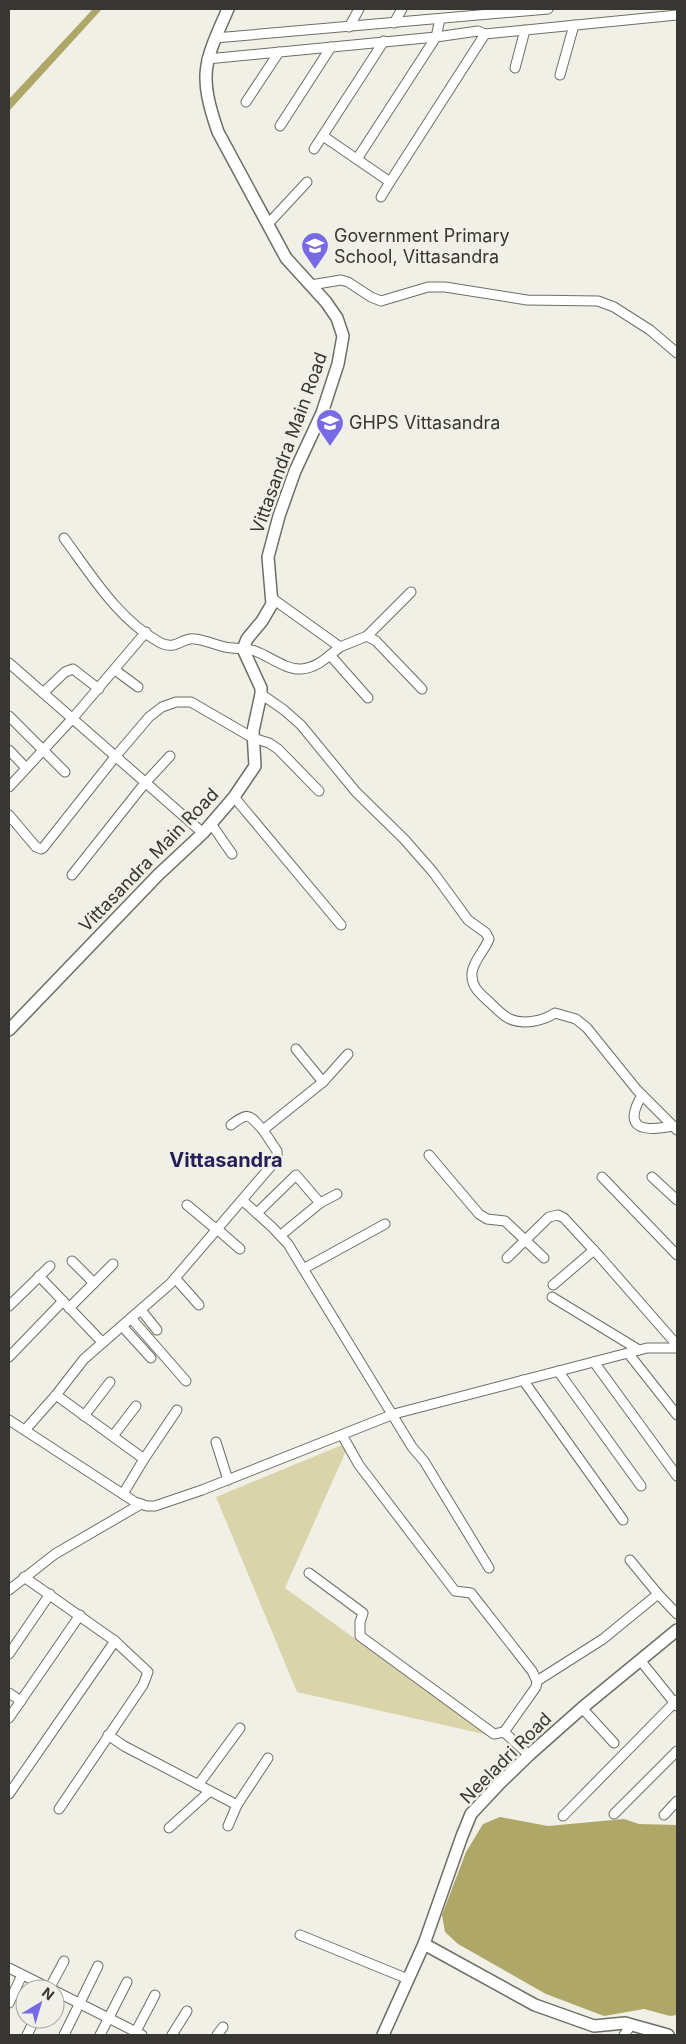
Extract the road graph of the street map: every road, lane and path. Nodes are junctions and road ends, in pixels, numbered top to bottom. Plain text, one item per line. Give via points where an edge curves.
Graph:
1 (228, 9) edge
2 (359, 9) edge
3 (402, 9) edge
4 (548, 9) edge
5 (677, 16) edge
6 (440, 19) junction
7 (394, 23) junction
8 (574, 25) junction
9 (349, 26) junction
10 (525, 30) junction
11 (485, 34) junction
12 (436, 37) junction
13 (215, 38) junction
14 (384, 41) junction
15 (331, 48) junction
16 (279, 52) junction
17 (207, 59) junction
18 (515, 68) dead end
19 (560, 75) dead end
20 (246, 102) dead end
21 (280, 126) dead end
22 (323, 136) junction
23 (314, 149) dead end
24 (357, 159) junction
25 (307, 182) dead end
26 (390, 182) junction
27 (381, 197) dead end
28 (268, 224) junction
29 (311, 285) junction
30 (677, 353) edge
31 (64, 538) dead end
32 (411, 592) dead end
33 (273, 599) junction
34 (146, 632) junction
35 (367, 636) junction
36 (340, 647) junction
37 (243, 649) junction
38 (330, 655) junction
39 (9, 663) edge
40 (115, 670) junction
41 (138, 687) dead end
42 (99, 689) junction
43 (422, 689) dead end
44 (43, 693) junction
45 (261, 694) junction
46 (368, 698) dead end
47 (9, 716) edge
48 (72, 719) junction
49 (253, 738) junction
50 (44, 749) junction
51 (9, 750) edge
52 (170, 756) dead end
53 (115, 757) junction
54 (26, 768) junction
55 (65, 772) dead end
56 (145, 783) junction
57 (9, 787) edge
58 (319, 791) dead end
59 (234, 797) junction
60 (10, 819) edge
61 (212, 824) junction
62 (203, 833) junction
63 (232, 854) dead end
64 (72, 875) dead end
65 (341, 924) dead end
66 (9, 1030) edge
67 (296, 1048) dead end
68 (348, 1054) dead end
69 (323, 1082) junction
70 (642, 1095) junction
71 (231, 1125) dead end
72 (675, 1128) edge
73 (263, 1130) junction
74 (429, 1155) dead end
75 (602, 1177) dead end
76 (652, 1177) dead end
77 (337, 1194) dead end
78 (242, 1200) junction
79 (677, 1200) edge
80 (320, 1203) junction
81 (187, 1205) dead end
82 (257, 1213) junction
83 (385, 1224) dead end
84 (217, 1229) junction
85 (281, 1235) junction
86 (525, 1240) junction
87 (240, 1249) dead end
88 (594, 1250) junction
89 (677, 1255) edge
90 (507, 1258) dead end
91 (544, 1258) dead end
92 (72, 1260) dead end
93 (113, 1264) dead end
94 (50, 1266) dead end
95 (305, 1268) junction
96 (39, 1276) junction
97 (175, 1278) junction
98 (94, 1283) junction
99 (553, 1285) dead end
100 (552, 1297) dead end
101 (66, 1304) junction
102 (199, 1305) dead end
103 (9, 1306) edge
104 (141, 1310) junction
105 (131, 1318) junction
106 (122, 1326) junction
107 (157, 1330) dead end
108 (102, 1342) junction
109 (677, 1346) edge
110 (639, 1350) junction
111 (628, 1353) junction
112 (9, 1357) edge
113 (151, 1358) dead end
114 (594, 1362) junction
115 (558, 1371) junction
116 (523, 1380) junction
117 (186, 1381) dead end
118 (110, 1382) dead end
119 (56, 1395) junction
120 (136, 1406) dead end
121 (177, 1410) dead end
122 (394, 1414) junction
123 (84, 1416) junction
124 (677, 1416) edge
125 (9, 1420) edge
126 (24, 1430) junction
127 (342, 1435) junction
128 (113, 1436) junction
129 (216, 1442) dead end
130 (144, 1459) junction
131 (677, 1476) edge
132 (228, 1480) junction
133 (641, 1486) dead end
134 (123, 1494) junction
135 (141, 1504) junction
136 (623, 1520) dead end
137 (630, 1560) dead end
138 (489, 1568) dead end
139 (309, 1573) dead end
140 (24, 1577) junction
141 (9, 1590) edge
142 (50, 1594) junction
143 (658, 1594) junction
144 (677, 1614) edge
145 (80, 1615) junction
146 (677, 1630) edge
147 (115, 1641) junction
148 (9, 1654) edge
149 (640, 1660) junction
150 (537, 1681) junction
151 (9, 1693) edge
152 (21, 1701) junction
153 (676, 1703) edge
154 (582, 1708) junction
155 (9, 1718) edge
156 (240, 1728) dead end
157 (504, 1732) junction
158 (108, 1735) junction
159 (614, 1743) dead end
160 (677, 1750) edge
161 (529, 1755) junction
162 (268, 1758) dead end
163 (198, 1785) junction
164 (209, 1792) junction
165 (9, 1794) edge
166 (677, 1801) edge
167 (237, 1805) junction
168 (59, 1809) dead end
169 (614, 1814) dead end
170 (664, 1815) dead end
171 (563, 1816) dead end
172 (228, 1826) dead end
173 (169, 1828) dead end
174 (300, 1935) dead end
175 (424, 1944) junction
176 (64, 1961) dead end
177 (98, 1966) dead end
178 (9, 1968) edge
179 (22, 1975) junction
180 (30, 1979) edge
181 (56, 1979) edge
182 (408, 1979) junction
183 (127, 1982) dead end
184 (155, 1995) dead end
185 (65, 1996) edge
186 (9, 2002) edge
187 (79, 2004) junction
188 (187, 2011) dead end
189 (108, 2019) junction
190 (631, 2025) junction
191 (223, 2027) dead end
192 (387, 2033) edge
193 (137, 2034) edge
194 (64, 2035) edge
195 (100, 2035) edge
196 (172, 2035) edge
197 (217, 2035) edge
198 (624, 2035) edge
199 (668, 2035) edge

1 - 13 street, Vittasandra Main Road
2 - 9 street
3 - 7 street
4 - 6 street
5 - 8 street
6 - 7 street
6 - 12 street
7 - 9 street
8 - 10 street
8 - 19 street
9 - 13 street
10 - 11 street
10 - 18 street
11 - 12 street via 478,30
11 - 26 street
12 - 14 street
12 - 24 street
13 - 17 street, Vittasandra Main Road
14 - 15 street
14 - 22 street
15 - 16 street
15 - 21 street
16 - 17 street
16 - 20 street
17 - 28 street, Vittasandra Main Road via 206,94 218,132
22 - 23 street
22 - 24 street
24 - 26 street
25 - 28 street
26 - 27 street
28 - 29 street, Vittasandra Main Road via 286,258
29 - 30 street via 341,280 381,301 428,287 445,287 527,300 598,302 614,307 650,330
29 - 33 street, Vittasandra Main Road via 336,318 343,341 320,418 280,511 268,558
31 - 34 street via 100,587 129,620
32 - 35 street
33 - 36 street
33 - 37 street via 267,614
34 - 37 street via 167,646 176,646 194,638
34 - 40 street
35 - 36 street
35 - 43 street via 376,641
36 - 38 street
37 - 38 street via 298,670 310,668
37 - 45 street, Vittasandra Main Road via 259,682
38 - 46 street
39 - 44 street
40 - 41 street
40 - 42 street
42 - 44 street via 73,669 65,672
42 - 48 street
44 - 48 street
45 - 49 street, Vittasandra Main Road
45 - 70 street via 300,726 356,792 433,872 468,920 486,933 489,939 472,973 476,990 511,1019 537,1021 555,1013 576,1019
47 - 50 street
48 - 50 street
48 - 53 street
49 - 53 street via 190,702 176,702 149,717
49 - 58 street via 278,749
49 - 59 street, Vittasandra Main Road via 255,766
50 - 54 street
50 - 55 street
51 - 54 street
52 - 56 street
53 - 56 street
53 - 60 street via 43,848 36,847
54 - 57 street
56 - 62 street
56 - 64 street
59 - 61 street, Vittasandra Main Road
59 - 65 street
61 - 62 street, Vittasandra Main Road
61 - 63 street
62 - 66 street, Vittasandra Main Road
67 - 69 street
68 - 69 street
69 - 73 street
70 - 72 street
70 - 72 street via 634,1112 636,1124 642,1129
71 - 73 street via 247,1115
73 - 78 street via 276,1151 277,1159
74 - 86 street via 479,1214 505,1222
75 - 89 street
76 - 79 street
77 - 80 street
78 - 82 street
78 - 84 street
80 - 82 street via 296,1175
80 - 85 street
81 - 84 street
82 - 85 street
83 - 95 street
84 - 87 street
84 - 97 street
85 - 95 street
86 - 88 street via 549,1217 558,1215
86 - 90 street
86 - 91 street
88 - 99 street
88 - 109 street
92 - 98 street
93 - 98 street
94 - 96 street
95 - 122 street
96 - 101 street
96 - 103 street
97 - 102 street
97 - 104 street
98 - 101 street
100 - 110 street
101 - 108 street
101 - 112 street
104 - 105 street
104 - 107 street
105 - 106 street
105 - 117 street
106 - 108 street
106 - 113 street
108 - 119 street
109 - 110 street
110 - 111 street
111 - 114 street
111 - 124 street
114 - 115 street
114 - 131 street
115 - 116 street
115 - 133 street
116 - 122 street
116 - 136 street
118 - 123 street
119 - 123 street
119 - 126 street
120 - 128 street
121 - 130 street
122 - 127 street
122 - 138 street
123 - 128 street
125 - 126 street
126 - 134 street
127 - 132 street
127 - 150 street via 358,1465 455,1591 471,1594 532,1670
128 - 130 street
129 - 132 street
130 - 134 street
132 - 135 street via 163,1504
134 - 135 street
135 - 140 street via 55,1554
137 - 143 street
139 - 157 street via 363,1613 360,1636 494,1734
140 - 141 street
140 - 142 street
142 - 145 street
142 - 148 street
143 - 144 street
143 - 150 street via 603,1639
145 - 147 street
145 - 152 street
146 - 149 street, Neeladri Road
147 - 158 street via 148,1672 143,1685
147 - 165 street
149 - 153 street
149 - 154 street, Neeladri Road
150 - 157 street via 531,1695
151 - 152 street
152 - 155 street
153 - 171 street
154 - 159 street
154 - 161 street, Neeladri Road
156 - 163 street
157 - 161 street
158 - 163 street
158 - 168 street
160 - 169 street
161 - 175 street, Neeladri Road via 471,1814
162 - 167 street
163 - 164 street
164 - 167 street
164 - 173 street
166 - 170 street
167 - 172 street
174 - 182 street
175 - 182 street, Neeladri Road
175 - 190 street via 535,2005 594,2026
176 - 181 street
177 - 187 street
178 - 179 street
179 - 180 street
179 - 186 street
182 - 192 street, Neeladri Road
183 - 189 street
184 - 193 street
185 - 187 street
187 - 189 street
187 - 194 street
188 - 196 street
189 - 193 street
189 - 195 street
190 - 198 street
190 - 199 street
191 - 197 street

